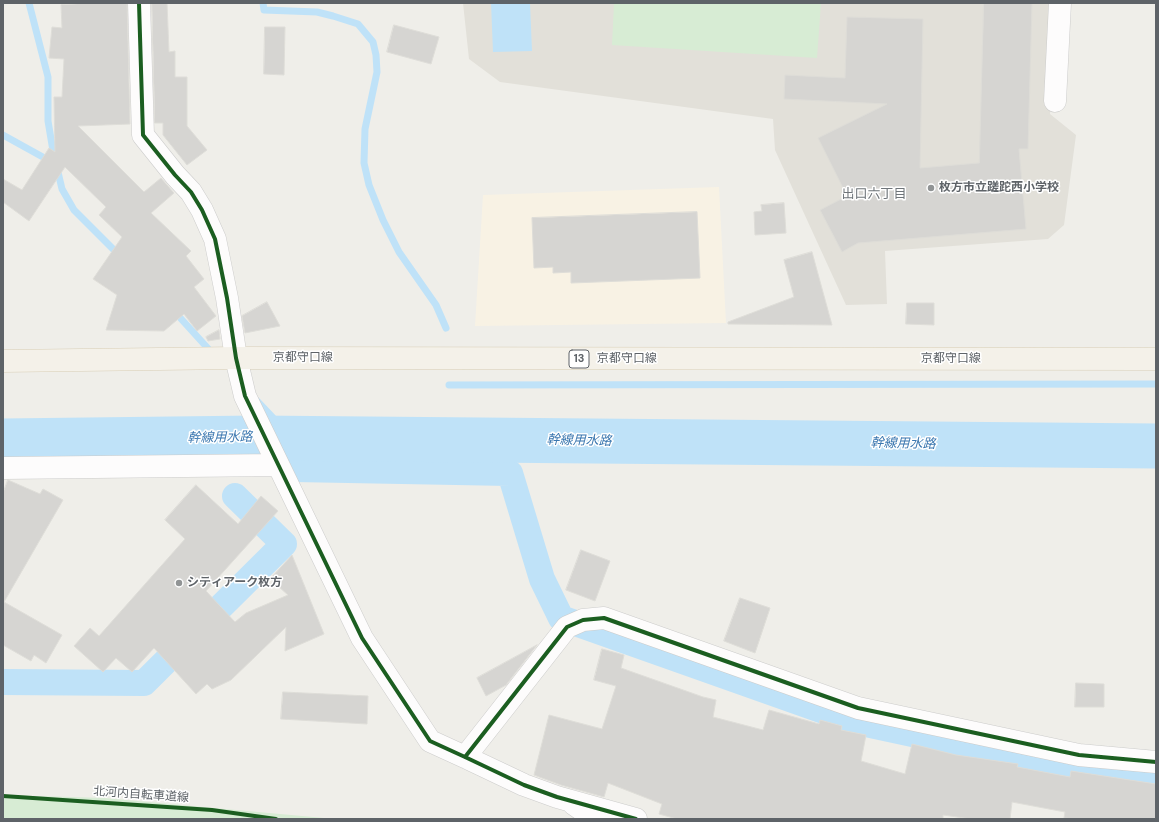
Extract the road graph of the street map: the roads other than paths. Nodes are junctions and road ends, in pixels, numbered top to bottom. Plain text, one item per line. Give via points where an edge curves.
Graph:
1 (139, 3) edge
2 (1060, 3) edge
3 (1056, 101) dead end
4 (236, 359) junction
5 (1156, 359) edge
6 (3, 360) edge
7 (277, 465) junction
8 (3, 468) edge
9 (465, 757) junction
10 (1156, 762) edge
11 (557, 797) junction
12 (592, 819) edge
13 (636, 819) edge

1 - 4 street via 144,135 191,192 215,239
2 - 3 street
4 - 5 main road, 京都守口線 / 13
4 - 6 main road, 京都守口線 / 13
4 - 7 street via 245,396
7 - 8 street
7 - 9 street via 362,638 392,686 430,741
9 - 10 street via 575,624 604,618 858,708 1079,755
9 - 11 street via 524,785
11 - 12 lane
11 - 13 street

